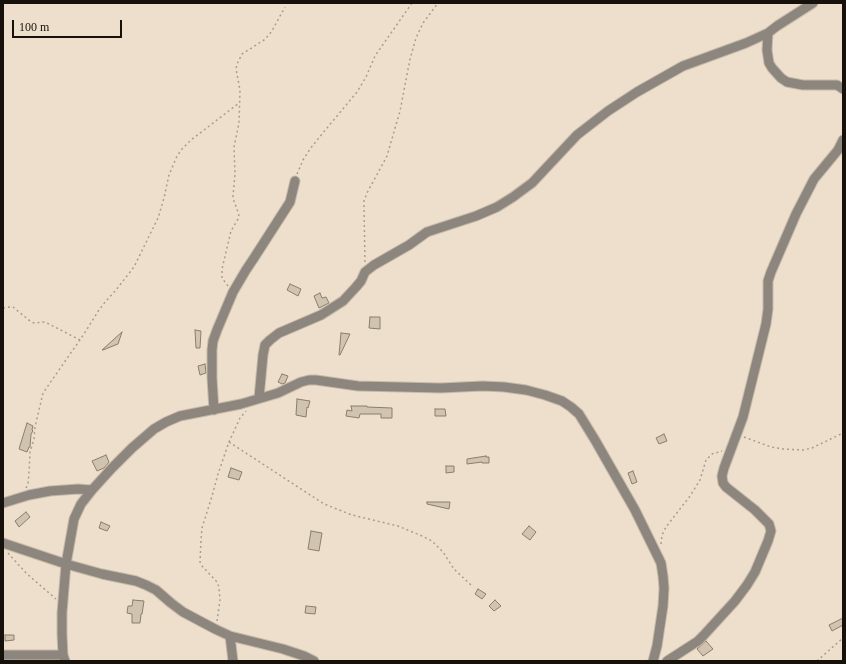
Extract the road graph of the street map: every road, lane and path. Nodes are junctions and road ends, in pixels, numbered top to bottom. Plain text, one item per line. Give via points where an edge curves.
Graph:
1 (412, 3) edge
2 (438, 3) edge
3 (813, 3) edge
4 (285, 6) dead end
5 (768, 33) junction
6 (843, 89) edge
7 (239, 103) junction
8 (843, 140) edge
9 (295, 181) joint
10 (365, 272) junction
11 (233, 292) junction
12 (3, 308) edge
13 (80, 340) junction
14 (259, 398) junction
15 (248, 408) dead end
16 (214, 410) junction
17 (737, 433) junction
18 (843, 433) edge
19 (229, 442) junction
20 (730, 451) junction
21 (92, 490) junction
22 (16, 499) junction
23 (3, 503) edge
24 (3, 542) edge
25 (7, 552) dead end
26 (659, 559) junction
27 (66, 564) junction
28 (471, 585) dead end
29 (63, 605) junction
30 (215, 629) junction
31 (230, 636) junction
32 (843, 638) edge
33 (3, 654) edge
34 (64, 658) edge
35 (233, 661) edge
36 (314, 661) edge
37 (653, 661) edge
38 (667, 661) edge
39 (817, 661) edge

1 - 9 path via 376,56 357,92 307,155
2 - 10 path via 423,23 416,38 400,112 387,156 364,201
3 - 5 street
4 - 7 path via 269,35 242,54 239,59 236,68 240,90
5 - 6 street via 769,63 781,78 803,85 837,85
5 - 10 street via 683,66 637,92 577,135 532,183 513,197 476,216 427,232
7 - 11 path via 239,127 234,147 233,196 239,217 231,231 222,269 224,281
7 - 13 path via 191,140 177,156 169,175 158,218 134,267 99,310
8 - 17 street via 814,179 771,272 768,281 766,324
9 - 11 street via 286,209
10 - 14 street via 361,281 343,301 321,315 279,333 265,345
11 - 16 street via 213,341
12 - 13 path via 13,307 34,323 48,323
13 - 22 path via 43,393 30,452 28,484
14 - 16 street
14 - 26 street via 309,380 358,386 504,387 545,395 571,407 579,414 635,510
15 - 19 path via 240,418
16 - 21 street via 180,416 154,429
17 - 18 path via 771,448 794,450 812,448
17 - 20 street
19 - 28 path via 324,504 352,515 398,526 432,541 454,569
19 - 30 path via 202,528 201,540 200,562 219,587 220,600
20 - 26 path via 716,452 706,460 700,480 666,527
20 - 38 street via 722,476 724,483 767,521 771,527 770,535 755,572 735,600 698,641
21 - 22 street via 50,491
21 - 27 street via 74,519
22 - 23 street
24 - 27 street
25 - 29 path via 26,573
26 - 37 street via 663,576 663,606
27 - 29 street
27 - 30 street via 146,585 183,612
29 - 34 street
30 - 31 street
31 - 35 street
31 - 36 street via 283,649
32 - 39 path
33 - 34 street

